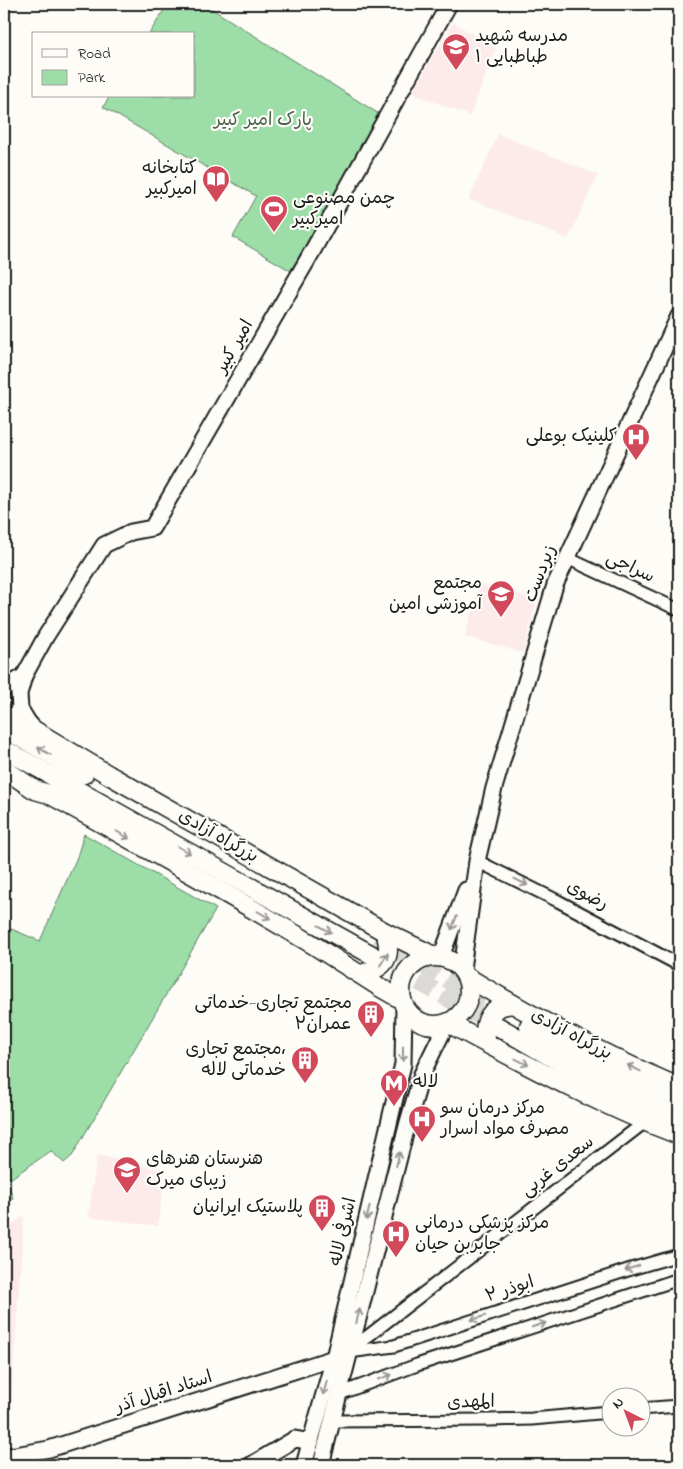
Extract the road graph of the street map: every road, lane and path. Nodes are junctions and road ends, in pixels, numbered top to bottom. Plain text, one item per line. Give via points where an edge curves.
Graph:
1 (448, 4) edge
2 (679, 316) edge
3 (567, 558) junction
4 (679, 610) edge
5 (24, 676) junction
6 (4, 688) edge
7 (4, 712) edge
8 (4, 728) edge
9 (35, 731) junction
10 (4, 749) edge
11 (70, 752) junction
12 (4, 769) edge
13 (110, 775) junction
14 (87, 776) junction
15 (76, 790) junction
16 (49, 794) junction
17 (96, 820) junction
18 (477, 860) junction
19 (378, 942) junction
20 (438, 956) junction
21 (679, 965) edge
22 (465, 973) junction
23 (361, 974) junction
24 (403, 1003) junction
25 (505, 1015) junction
26 (447, 1023) junction
27 (488, 1045) junction
28 (679, 1087) edge
29 (679, 1103) edge
30 (679, 1120) edge
31 (645, 1122) junction
32 (679, 1135) edge
33 (679, 1255) edge
34 (679, 1279) edge
35 (350, 1351) junction
36 (334, 1358) junction
37 (339, 1394) junction
38 (679, 1406) edge
39 (650, 1408) edge
40 (600, 1413) edge
41 (332, 1421) junction
42 (311, 1442) junction
43 (4, 1457) edge
44 (251, 1465) edge
45 (304, 1465) edge
46 (321, 1465) edge

1 - 5 main road, امیر کبیر via 308,259 152,528 131,532 104,544
2 - 3 main road, زبردست
3 - 4 street, سراجی
3 - 18 main road, زبردست via 555,585 506,742
5 - 6 main road
5 - 9 main road via 19,702 23,716
7 - 9 highway, بزرگراه آزادی
14 -> 8 highway, بزرگراه آزادی
9 - 11 highway, بزرگراه آزادی
10 - 15 highway, بزرگراه آزادی
11 - 13 highway, بزرگراه آزادی
11 - 14 highway
12 - 16 highway via 35,790
13 - 14 highway
13 - 19 highway, بزرگراه آزادی
14 - 19 highway, بزرگراه آزادی
15 - 16 highway
15 - 17 highway
15 -> 19 highway, بزرگراه آزادی
16 - 17 highway
17 -> 23 highway
18 -> 20 main road, زبردست
18 -> 21 street, رضوی
18 - 22 main road, زبردست
19 - 20 highway, بزرگراه آزادی
23 -> 19 highway via 375,971 385,961 390,946
20 - 22 highway via 455,962
20 - 24 highway via 424,958 407,971 402,981
22 - 25 highway, بزرگراه آزادی
22 - 26 highway via 470,988 469,999 457,1017
23 - 24 highway
24 - 26 highway via 416,1020 426,1024
24 -> 36 main road, اشرفی لاله via 403,1064
25 - 27 highway via 498,1007 488,1018 484,1032
28 -> 25 highway, بزرگراه آزادی
25 - 29 highway, بزرگراه آزادی via 618,1077
25 - 30 highway, بزرگراه آزادی via 612,1090
26 - 27 highway
35 -> 26 main road, اشرفی لاله via 422,1074
27 -> 31 highway
31 - 32 highway
31 - 35 street, سعدی غربی
33 -> 35 street, ابوذر ۲ via 394,1346
37 -> 34 street
35 - 37 main road, اشرفی لاله
36 -> 42 main road, اشرفی لاله
36 - 43 main road, استاد اقبال آذر via 49,1449
37 - 41 main road, اشرفی لاله
38 - 39 street
40 - 41 street, المهدی via 532,1419
41 - 46 main road, اشرفی لاله
42 - 44 main road via 295,1439
42 - 45 main road, اشرفی لاله

